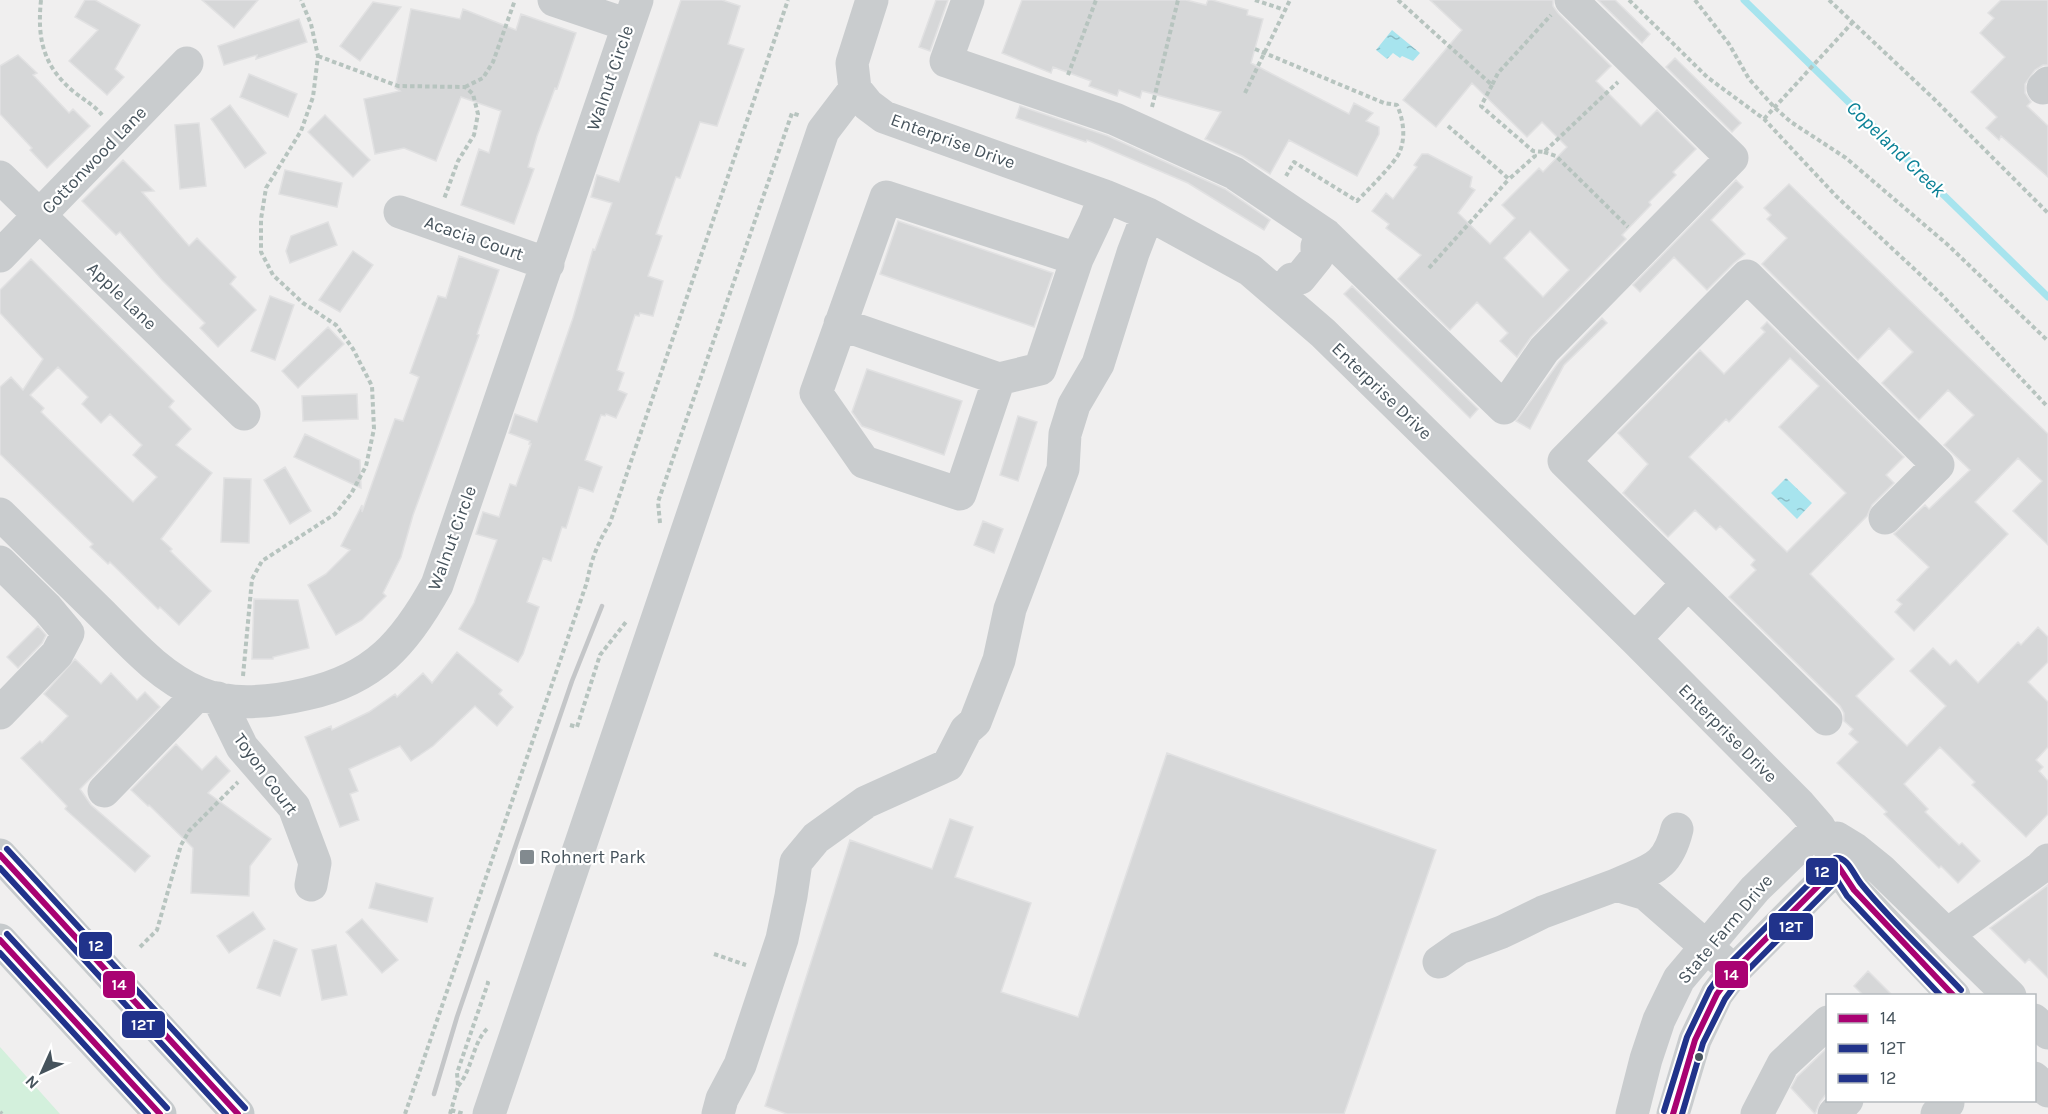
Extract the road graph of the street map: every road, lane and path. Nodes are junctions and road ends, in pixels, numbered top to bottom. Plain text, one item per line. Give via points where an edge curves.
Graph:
1 (41, 0) edge
2 (301, 0) edge
3 (515, 0) edge
4 (554, 0) edge
5 (788, 0) edge
6 (872, 0) edge
7 (968, 0) edge
8 (1096, 0) edge
9 (1178, 0) edge
10 (1256, 0) edge
11 (1290, 0) edge
12 (1398, 0) edge
13 (1629, 0) edge
14 (1695, 0) edge
15 (1829, 0) edge
16 (1564, 4) edge
17 (1286, 10) junction
18 (632, 13) edge
19 (1852, 23) junction
20 (1255, 49) dead end
21 (1264, 53) junction
22 (318, 56) junction
23 (187, 63) dead end
24 (1637, 64) junction
25 (1492, 85) junction
26 (465, 87) junction
27 (855, 89) junction
28 (1245, 93) dead end
29 (1059, 100) junction
30 (1775, 108) junction
31 (1764, 119) junction
32 (1448, 126) dead end
33 (1146, 133) junction
34 (117, 136) junction
35 (1533, 151) junction
36 (1545, 152) junction
37 (0, 177) edge
38 (1509, 179) junction
39 (1105, 196) junction
40 (1272, 199) junction
41 (400, 212) dead end
42 (2048, 213) edge
43 (1149, 214) junction
44 (39, 216) junction
45 (434, 224) junction
46 (1322, 241) junction
47 (1647, 245) junction
48 (0, 256) edge
49 (1077, 259) junction
50 (548, 264) junction
51 (1429, 268) dead end
52 (1286, 287) junction
53 (840, 324) junction
54 (2048, 341) edge
55 (999, 379) junction
56 (2048, 406) edge
57 (244, 414) dead end
58 (0, 514) edge
59 (1885, 518) dead end
60 (0, 562) edge
61 (1688, 583) junction
62 (631, 617) dead end
63 (1635, 639) junction
64 (219, 697) junction
65 (0, 713) edge
66 (1826, 719) dead end
67 (570, 725) dead end
68 (257, 764) junction
69 (104, 791) dead end
70 (1819, 827) junction
71 (1677, 829) dead end
72 (0, 855) edge
73 (1847, 857) junction
74 (2048, 860) edge
75 (311, 885) dead end
76 (1616, 885) junction
77 (1948, 934) junction
78 (0, 940) edge
79 (1706, 946) junction
80 (140, 947) dead end
81 (1439, 962) dead end
82 (1734, 971) junction
83 (483, 982) dead end
84 (1952, 994) edge
85 (2008, 994) edge
86 (2036, 1022) edge
87 (1826, 1023) edge
88 (2048, 1033) edge
89 (2036, 1080) edge
90 (2048, 1091) edge
91 (1846, 1102) edge
92 (1946, 1102) edge
93 (451, 1112) edge
94 (160, 1114) edge
95 (238, 1114) edge
96 (405, 1114) edge
97 (464, 1114) edge
98 (489, 1114) edge
99 (718, 1114) edge
100 (1632, 1114) edge
101 (1673, 1114) edge
102 (1757, 1114) edge
103 (1834, 1114) edge
104 (1937, 1114) edge

1 - 34 path via 39,22 46,58 58,78 94,105
2 - 22 path
3 - 26 path via 493,62 483,78
4 - 18 street
5 - 96 path via 610,523 590,564
6 - 27 street via 852,63
7 - 29 street via 946,61
8 - 29 path
9 - 33 path
10 - 17 path
11 - 17 path
12 - 25 path
13 - 31 path via 1707,76
14 - 30 path via 1729,44 1749,79
15 - 19 path
16 - 24 street
16 - 25 path via 1498,73
17 - 21 path
18 - 50 street, Walnut Circle
19 - 30 path
19 - 42 path
20 - 21 path
21 - 28 path
21 - 40 path via 1397,105 1404,131 1400,153 1357,201 1294,162
22 - 26 path via 398,86
22 - 64 path via 313,97 301,131 266,188 261,252 273,275 303,303 336,325 353,349 372,386 374,429 366,466 335,514 262,561 252,579
23 - 34 street, Cottonwood Lane
24 - 36 path
24 - 47 street via 1732,158
25 - 35 path via 1481,106
26 - 45 path via 473,94 478,114 474,135 458,161
27 - 39 street, Enterprise Drive via 884,117
27 - 98 street via 823,131
29 - 33 street
30 - 31 path
30 - 54 path via 1855,165 1948,245
31 - 56 path
32 - 38 path
33 - 40 street via 1234,173
34 - 44 street, Cottonwood Lane
35 - 36 path
35 - 38 path via 1535,156
36 - 47 path via 1556,156
37 - 44 street, Apple Lane
38 - 51 path
39 - 43 street, Enterprise Drive
39 - 49 street
40 - 46 street
41 - 45 street, Acacia Court
43 - 52 street, Enterprise Drive
43 - 99 street via 1098,364 1094,415 1078,454 1063,469 1010,609 999,660 975,722 966,730 948,765 866,802 816,838 796,862 782,939 740,1065
44 - 48 street, Cottonwood Lane
44 - 57 street, Apple Lane
45 - 50 street, Acacia Court
46 - 47 street via 1503,408 1544,350
46 - 52 street via 1306,249 1290,270
49 - 53 street via 886,197
49 - 55 street via 1040,369
50 - 64 street, Walnut Circle via 437,585 418,620 399,643 350,680 323,690 261,702
52 - 63 street, Enterprise Drive via 1323,333
53 - 55 street
53 - 55 street via 816,393 864,462 960,494
58 - 64 street via 157,668
59 - 61 street via 1938,465 1746,276 1564,461
60 - 65 street via 68,633 57,654
61 - 63 street
61 - 66 street
62 - 67 path via 600,655 577,727
63 - 70 street, Enterprise Drive
64 - 68 street, Toyon Court via 242,747
64 - 69 street
68 - 75 street, Toyon Court via 294,807 315,862
68 - 80 path via 189,831 181,845 157,930
70 - 73 street, Enterprise Drive
70 - 79 street, State Farm Drive via 1755,889
71 - 76 street via 1666,858 1653,870
72 - 95 main road
73 - 77 street, Enterprise Drive via 1881,870
73 - 82 street, State Farm Drive
73 - 84 street, Enterprise Drive via 1854,890
74 - 77 street
76 - 79 street via 1646,894
76 - 81 street via 1459,948
77 - 85 street, Enterprise Drive
78 - 94 main road
79 - 82 street
79 - 100 street, State Farm Drive via 1679,979 1659,1020
82 - 101 street, State Farm Drive via 1717,994 1695,1040
83 - 93 path via 488,983 457,1073
86 - 88 street
87 - 102 street via 1783,1064
89 - 90 street
91 - 103 street
92 - 104 street
93 - 97 path

